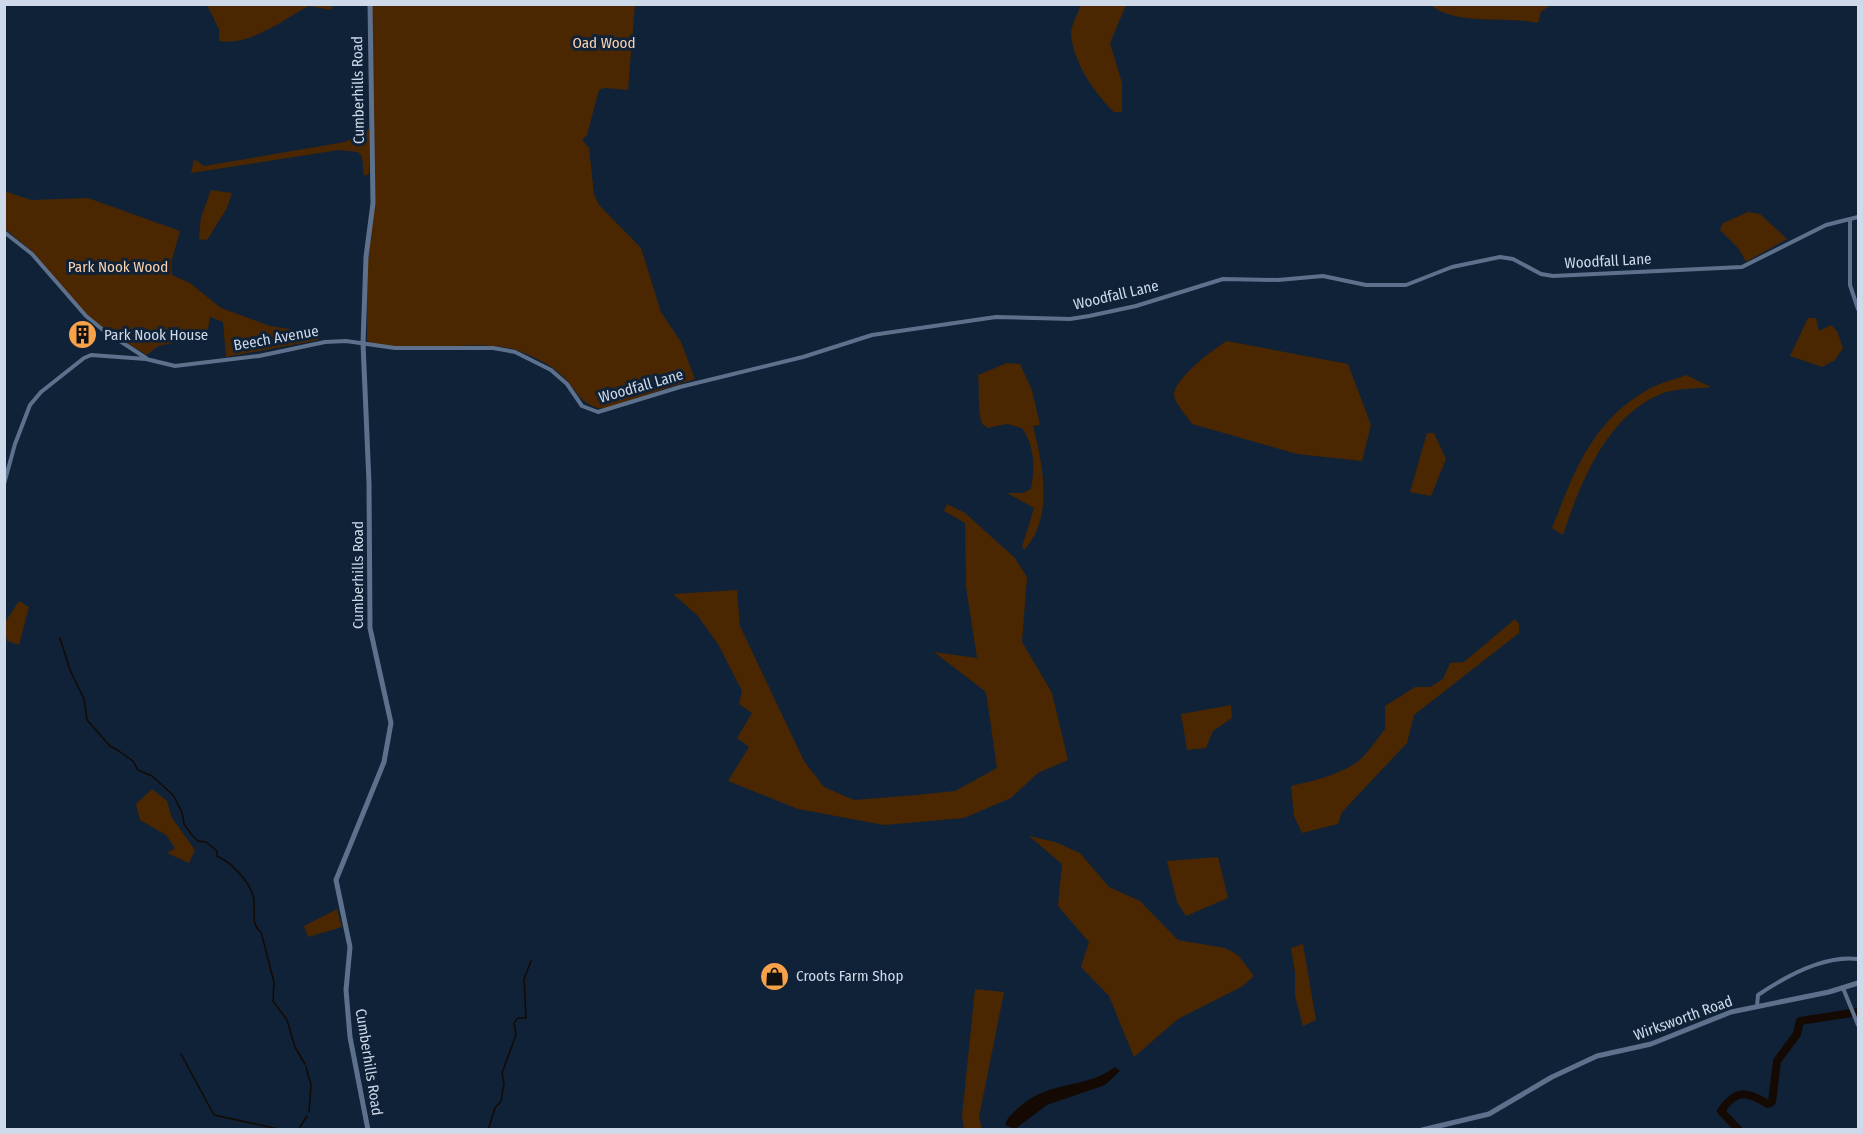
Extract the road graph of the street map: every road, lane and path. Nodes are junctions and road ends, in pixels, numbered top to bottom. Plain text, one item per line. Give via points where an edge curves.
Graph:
1 (370, 4) edge
2 (1858, 217) edge
3 (1850, 220) junction
4 (4, 232) edge
5 (1858, 309) edge
6 (363, 343) junction
7 (146, 358) junction
8 (4, 484) edge
9 (1858, 959) edge
10 (1858, 983) edge
11 (1843, 988) junction
12 (1757, 1006) junction
13 (1858, 1025) edge
14 (368, 1130) edge
15 (1422, 1130) edge

1 - 6 street, Cumberhills Road via 373,203 366,258
2 - 3 street, Woodfall Lane
3 - 5 street via 1850,285
3 - 6 street, Woodfall Lane via 1826,225 1742,267 1553,276 1500,257 1452,267 1406,285 1366,285 1323,276 1223,279 1089,316 996,317 872,335 598,412 582,406 558,374 514,352 493,348 395,348
4 - 7 street via 32,254 86,316
6 - 7 street, Beech Avenue via 325,342 175,366
6 - 14 street, Cumberhills Road via 370,494 370,628 390,723 384,762 336,880 350,947 346,990 350,1037
7 - 8 street via 91,355 41,392 21,425
9 - 12 street via 1835,958 1798,973 1758,995
10 - 11 street, Wirksworth Road
11 - 12 street, Wirksworth Road
11 - 13 street
12 - 15 street, Wirksworth Road via 1731,1012 1651,1044 1588,1059 1489,1114

